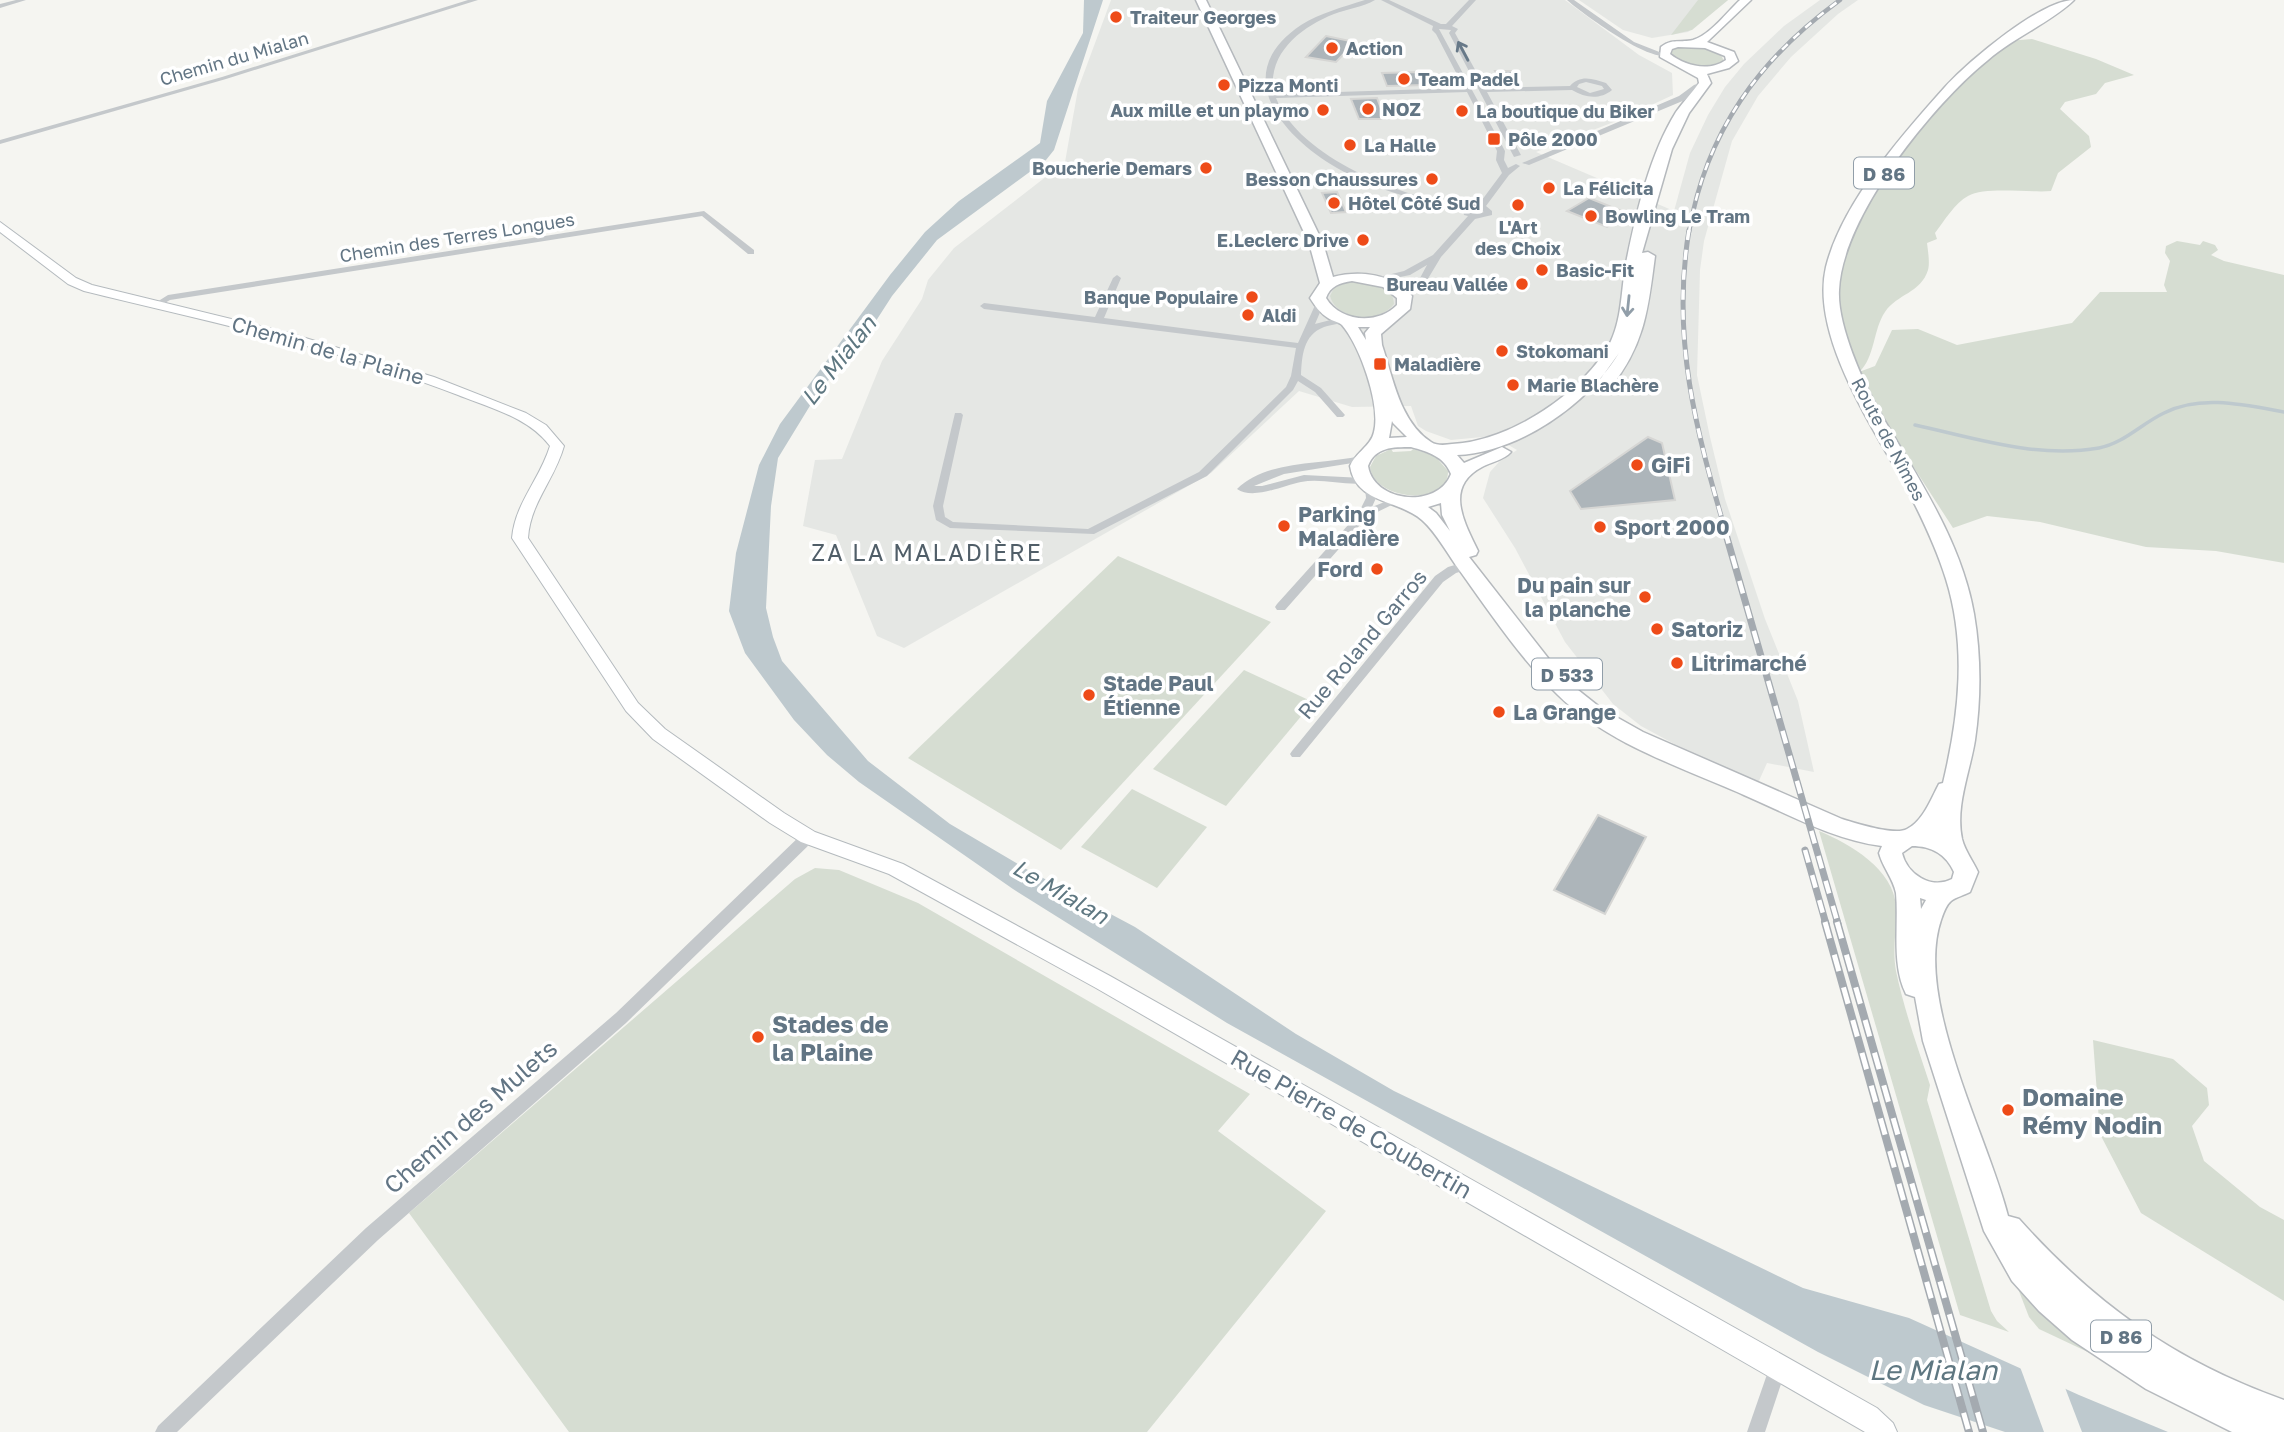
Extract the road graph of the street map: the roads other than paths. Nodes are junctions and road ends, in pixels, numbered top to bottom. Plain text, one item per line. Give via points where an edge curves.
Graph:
1 (23, 0) edge
2 (475, 0) edge
3 (1201, 0) edge
4 (1372, 0) edge
5 (1384, 0) edge
6 (1472, 0) edge
7 (1570, 0) edge
8 (1746, 0) edge
9 (1758, 0) edge
10 (2069, 0) edge
11 (0, 6) edge
12 (1439, 29) junction
13 (1450, 30) junction
14 (1695, 43) junction
15 (1720, 48) junction
16 (1666, 50) junction
17 (1688, 67) junction
18 (1720, 68) junction
19 (1705, 83) junction
20 (1574, 88) dead end
21 (1469, 90) junction
22 (1484, 90) junction
23 (1270, 96) junction
24 (1657, 106) joint
25 (0, 142) edge
26 (1521, 158) junction
27 (1503, 160) junction
28 (1516, 166) junction
29 (1506, 173) junction
30 (1470, 212) junction
31 (0, 226) edge
32 (1316, 243) junction
33 (751, 252) dead end
34 (1437, 256) junction
35 (1117, 278) dead end
36 (1368, 278) junction
37 (1328, 284) junction
38 (1404, 296) junction
39 (1320, 303) junction
40 (156, 305) junction
41 (984, 306) dead end
42 (1346, 319) junction
43 (1388, 319) junction
44 (1098, 321) junction
45 (1306, 332) junction
46 (1301, 346) junction
47 (1296, 376) junction
48 (958, 415) dead end
49 (1340, 415) dead end
50 (1378, 446) junction
51 (1432, 447) junction
52 (1361, 459) junction
53 (1461, 474) junction
54 (1367, 485) junction
55 (1450, 494) junction
56 (1402, 501) junction
57 (1363, 515) junction
58 (1465, 566) junction
59 (1281, 607) dead end
60 (1296, 754) dead end
61 (1703, 768) junction
62 (1957, 769) junction
63 (1834, 825) junction
64 (808, 837) junction
65 (1908, 838) junction
66 (1954, 852) junction
67 (1898, 871) junction
68 (1943, 893) junction
69 (1936, 1041) junction
70 (1992, 1209) junction
71 (1778, 1366) junction
72 (2284, 1415) edge
73 (164, 1432) edge
74 (1756, 1432) edge
75 (1884, 1432) edge
76 (2269, 1432) edge

1 - 11 street
2 - 25 street, Chemin du Mialan
3 - 32 main road
4 - 23 street via 1294,33 1269,69
5 - 12 street
6 - 13 street
7 - 16 street via 1625,38
8 - 14 main road
9 - 15 main road via 1722,33
10 - 62 main road, Route de Nîmes / D 86 via 1975,65 1932,107 1848,228 1835,256 1830,292 1862,395 1938,532 1957,585 1968,645 1966,728
12 - 13 street
12 - 21 street
22 -> 13 street
14 - 15 main road
14 - 16 main road
15 - 18 main road via 1732,61
16 - 17 main road via 1672,62
17 - 18 main road
17 - 19 main road via 1703,76
18 - 53 main road via 1715,88 1690,120 1664,196 1650,248 1639,325 1626,357 1599,390 1565,417
19 - 24 street via 1684,97
19 -> 51 main road via 1680,117 1667,147 1633,261 1627,320 1606,360 1565,402 1520,430 1479,448 1454,451
20 - 22 street
21 - 22 street
21 - 23 street
21 - 27 street
22 - 26 street
23 - 30 street via 1291,131 1343,167
24 - 26 street via 1660,113 1654,117 1626,121 1544,155
26 - 27 street
26 - 28 street
27 - 28 street
27 - 29 street
28 - 29 street
29 - 30 street via 1481,207 1489,213 1481,217
30 - 34 street
31 - 40 street, Chemin de la Plaine via 72,281
32 - 36 main road via 1332,262
32 - 37 main road
33 - 40 street, Chemin des Terres Longues via 704,213 168,298
34 - 36 street via 1407,273
34 - 38 street via 1423,280
35 - 44 street
36 - 37 main road
36 - 38 main road via 1398,289
37 - 39 main road via 1319,293
38 - 43 main road via 1402,311
39 - 42 main road
39 - 45 street
40 - 64 street, Chemin de la Plaine via 294,336 401,367 526,418 549,432 557,446 554,460 528,498 519,521 520,538 546,579 632,707 659,734 712,775
41 - 44 street
42 - 43 main road
42 - 45 street
42 - 50 main road via 1384,404 1384,430
43 - 51 main road via 1374,333 1374,345 1399,419
44 - 46 street
45 - 46 street
46 - 47 street
47 - 48 street via 1277,402 1203,474 1090,532 950,526 940,518 938,506
47 - 49 street via 1318,390
50 - 51 main road via 1400,442
50 - 52 main road
51 - 53 main road via 1455,461
52 - 54 main road via 1359,474
52 - 54 street via 1275,473 1242,489 1304,478
53 - 55 main road
54 - 56 main road
54 - 57 street via 1371,498
55 - 56 main road via 1431,501
55 - 61 main road, D 533 via 1455,526 1475,562 1563,669 1620,718
56 - 57 street
56 - 58 main road, D 533 via 1430,517
57 - 59 street
58 - 60 street, Rue Roland Garros via 1439,579
58 - 61 main road, D 533 via 1547,670 1583,705 1635,738
61 - 63 main road, D 533
62 - 65 main road, Route de Nîmes / D 86 via 1932,818
62 - 66 main road, Route de Nîmes / D 86 via 1948,824
63 - 65 main road, D 533 via 1864,835
63 - 67 main road, D 533
64 - 71 street, Rue Pierre de Coubertin via 896,869 1044,949
64 - 73 street, Chemin des Mulets via 621,1018 372,1234
65 - 66 main road via 1936,841
65 - 67 main road via 1892,846
66 - 68 main road via 1966,877 1959,888
67 - 68 main road via 1927,891
67 - 69 main road, D 86 via 1910,898 1913,981
68 - 69 main road, D 86 via 1930,913 1924,955
69 - 70 main road, D 86
70 - 72 main road, D 86 via 2066,1291 2131,1344 2194,1380
70 - 76 main road, D 86 via 2001,1239 2023,1270 2092,1336 2161,1382
71 - 74 street
71 - 75 street, Rue Pierre de Coubertin via 1868,1417

